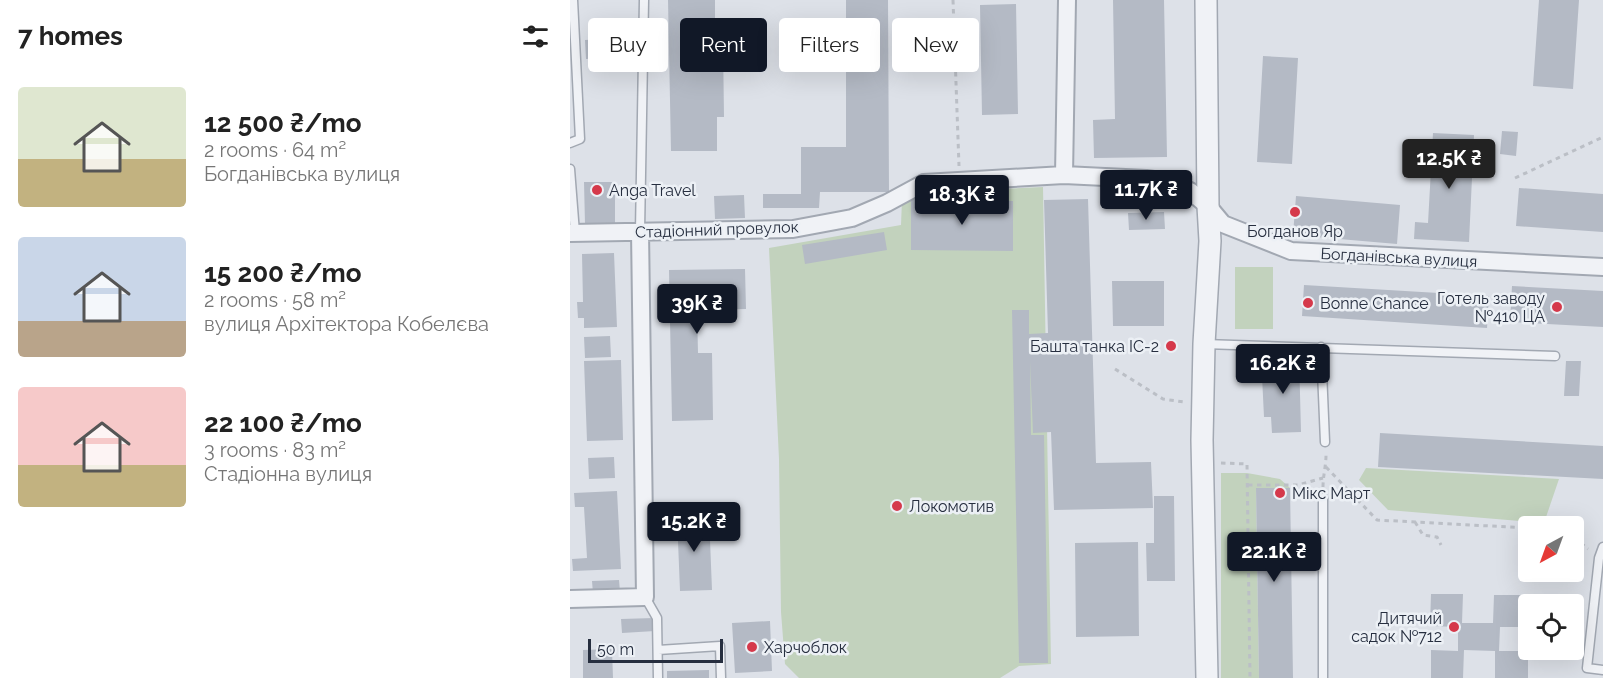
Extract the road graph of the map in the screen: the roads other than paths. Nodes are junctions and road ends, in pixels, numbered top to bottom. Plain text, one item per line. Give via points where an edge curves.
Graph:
1 (570, 0) edge
2 (644, 0) edge
3 (1067, 0) edge
4 (1206, 0) edge
5 (570, 143) edge
6 (570, 169) edge
7 (1064, 175) junction
8 (1208, 206) junction
9 (640, 231) junction
10 (573, 233) edge
11 (1603, 267) edge
12 (1204, 344) junction
13 (1321, 347) junction
14 (1555, 356) dead end
15 (1325, 442) dead end
16 (1323, 498) dead end
17 (1603, 547) edge
18 (1601, 558) edge
19 (645, 597) junction
20 (570, 599) edge
21 (658, 650) junction
22 (1603, 670) edge
23 (658, 678) edge
24 (721, 678) edge
25 (1207, 678) edge
26 (1323, 678) edge

1 - 5 lane via 580,139
2 - 9 lane
3 - 7 street
4 - 8 street
6 - 10 lane
7 - 8 street, Стадіонний провулок via 1168,182 1190,191
7 - 9 street, Стадіонний провулок via 924,183 852,218 793,229
8 - 11 street, Богданівська вулиця via 1223,224 1290,251
8 - 12 street via 1210,241
9 - 10 street, Стадіонний провулок
9 - 19 street
12 - 13 lane
12 - 25 street
13 - 14 lane
13 - 15 lane
16 - 26 lane
17 - 18 lane
18 - 22 lane via 1587,668
19 - 20 street
19 - 21 lane via 657,618
21 - 23 lane
21 - 24 lane via 720,646

